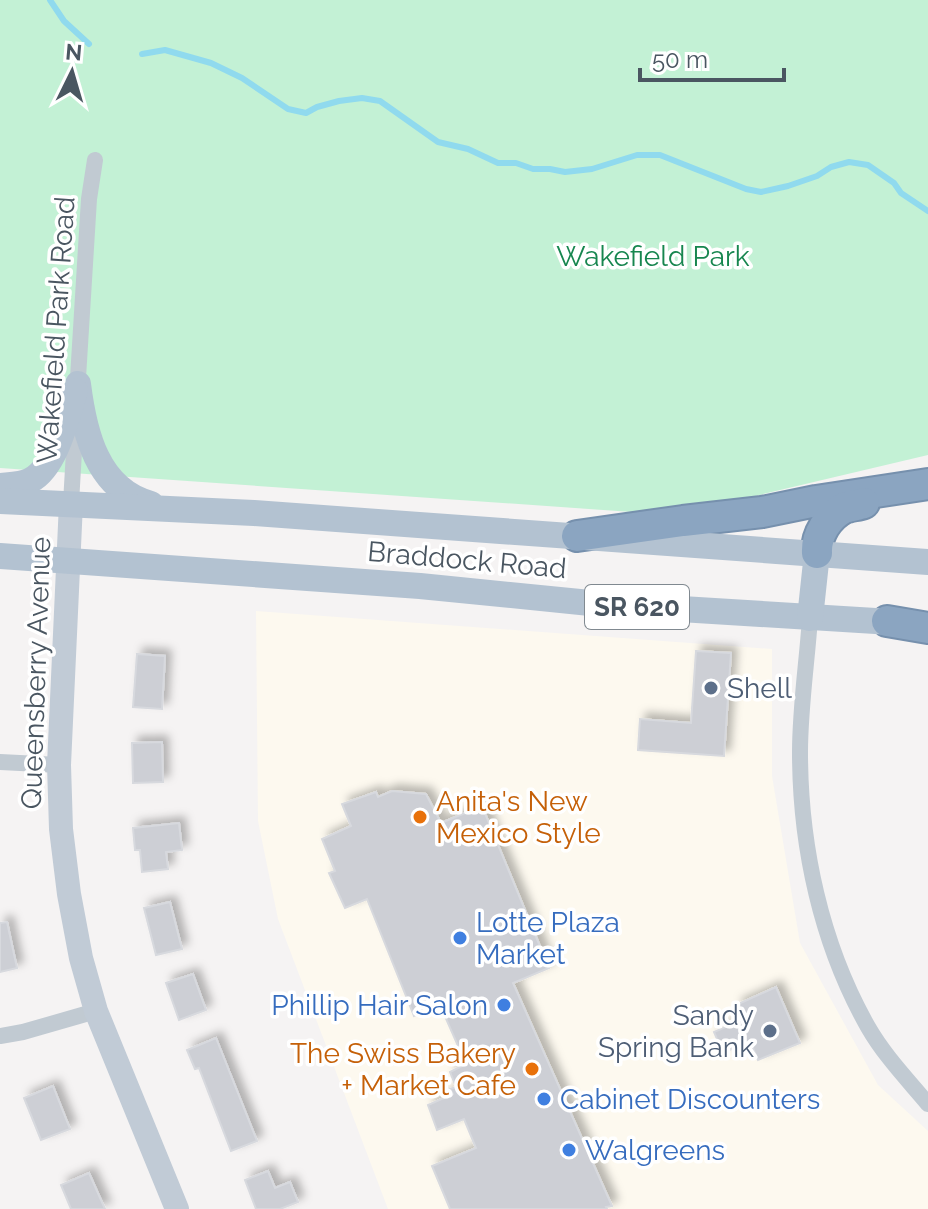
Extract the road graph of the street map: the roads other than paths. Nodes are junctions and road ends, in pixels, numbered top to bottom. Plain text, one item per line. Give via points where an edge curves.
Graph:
1 (95, 160) dead end
2 (78, 384) junction
3 (928, 485) edge
4 (0, 486) edge
5 (0, 501) edge
6 (71, 503) junction
7 (166, 508) junction
8 (577, 536) junction
9 (817, 553) junction
10 (0, 556) edge
11 (69, 559) junction
12 (928, 562) edge
13 (810, 618) junction
14 (887, 621) joint
15 (928, 626) edge
16 (0, 762) edge
17 (59, 765) junction
18 (96, 1011) junction
19 (0, 1036) edge
20 (928, 1104) edge
21 (177, 1209) edge

1 - 2 street, Wakefield Park Road
2 - 4 main road via 59,443 42,471 31,481
2 - 6 street, Wakefield Park Road
2 - 7 main road via 87,437 102,468 127,494
3 - 8 highway
3 - 9 highway via 845,508 821,533
5 - 6 main road, Braddock Road / SR 620
6 - 7 main road, Braddock Road / SR 620
6 - 11 street, Queensberry Avenue
7 - 8 main road, Braddock Road / SR 620
8 - 9 main road, Braddock Road / SR 620
9 - 12 main road, Braddock Road / SR 620
9 - 13 main road
10 - 11 main road, Braddock Road / SR 620
11 - 13 main road, Braddock Road / SR 620
11 - 17 street, Queensberry Avenue
13 - 14 main road, Braddock Road / SR 620
13 - 20 street via 801,799 817,897 840,966 869,1028
14 - 15 highway
16 - 17 street
17 - 18 street, Queensberry Avenue via 69,894
18 - 19 street
18 - 21 street, Queensberry Avenue

